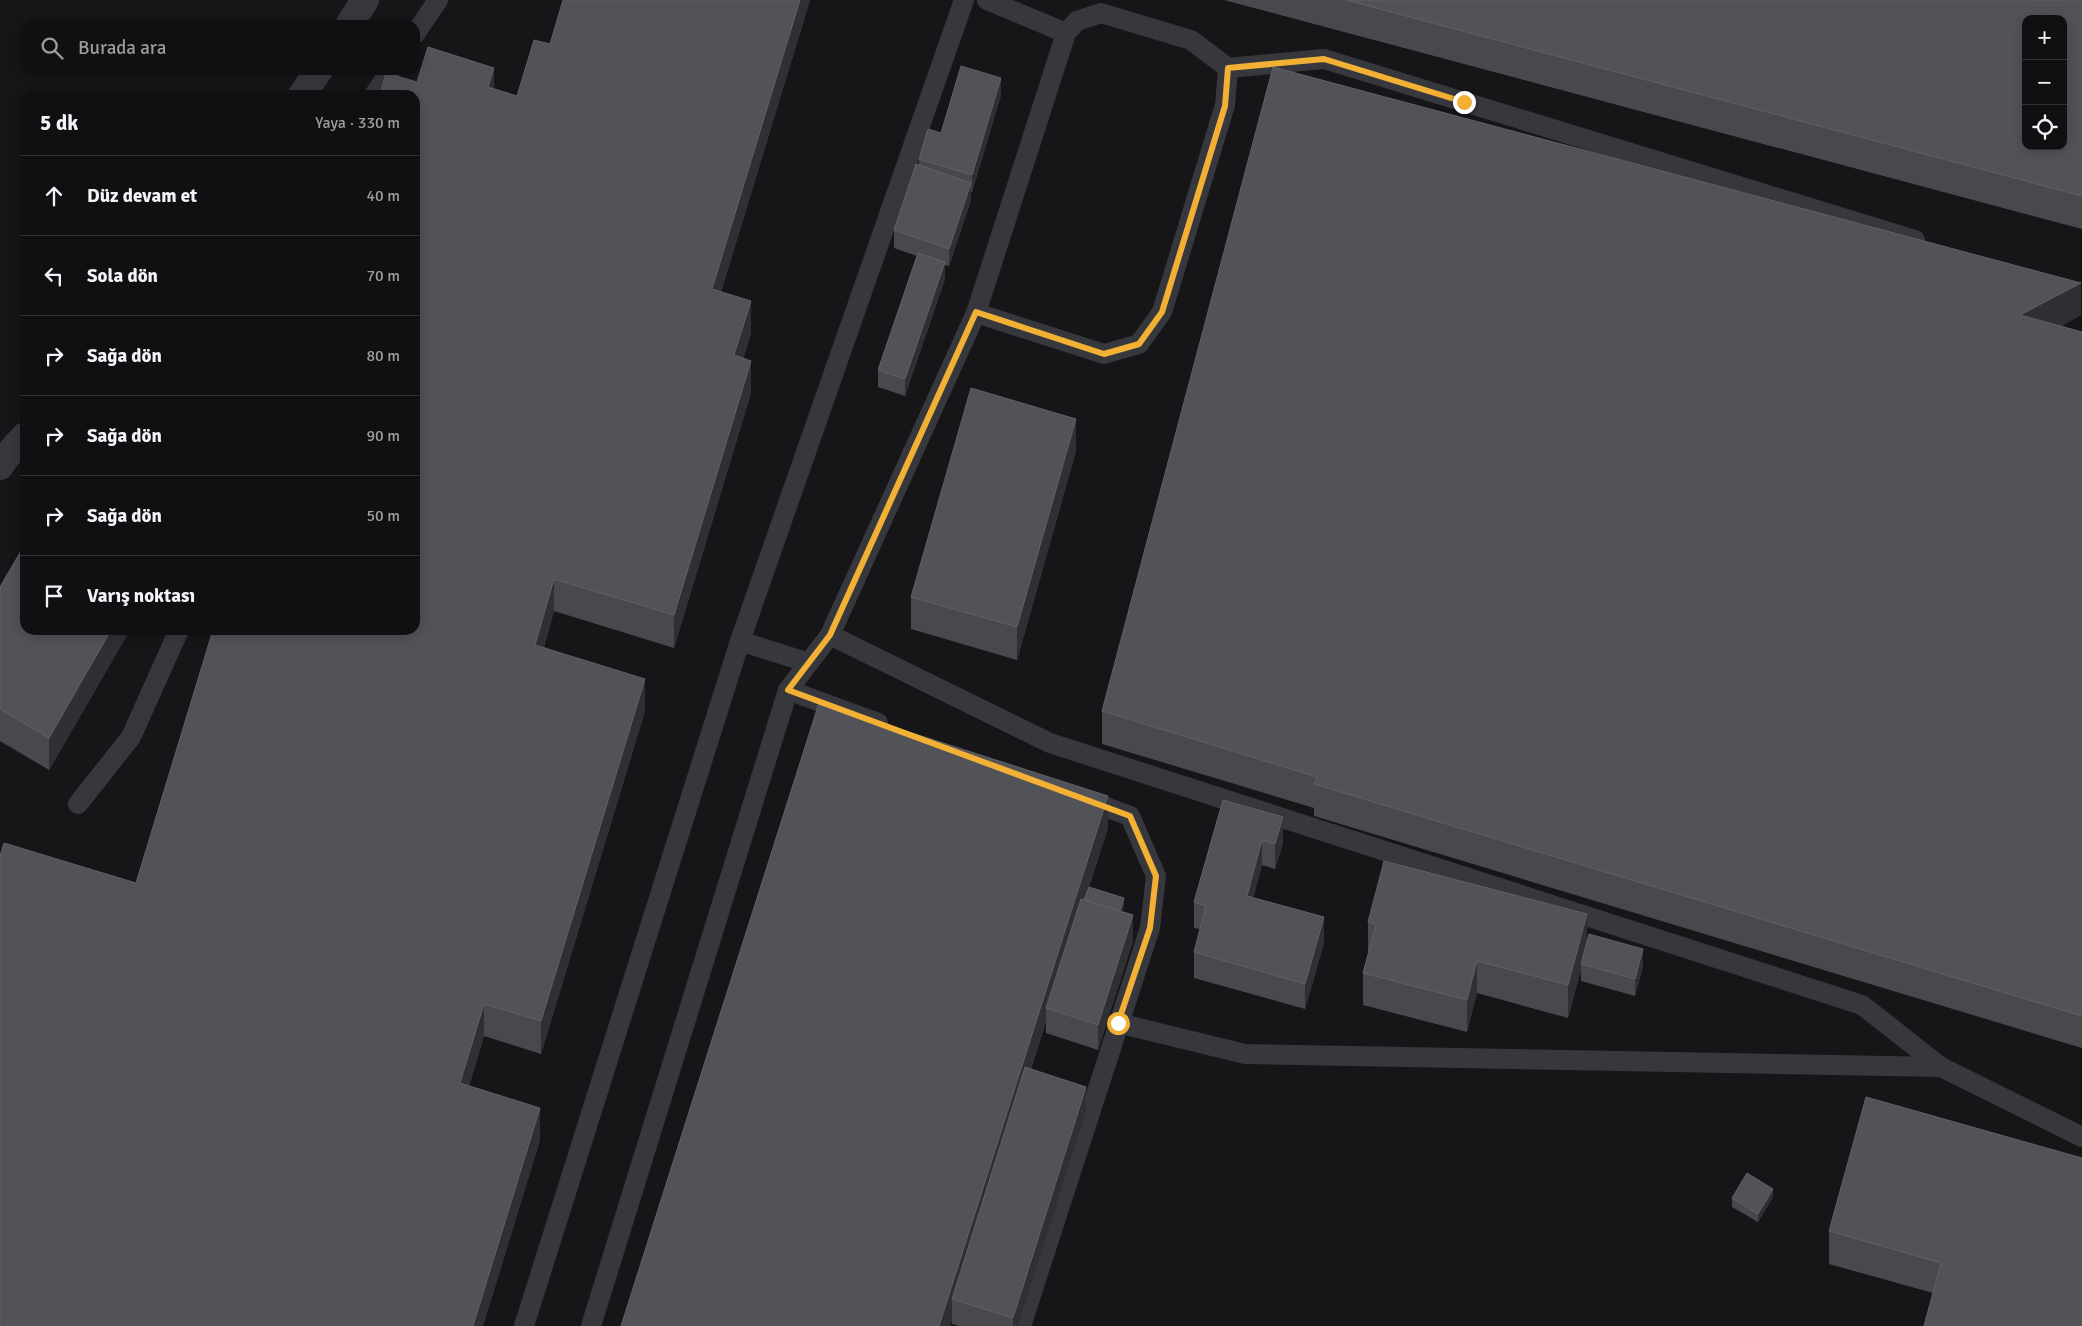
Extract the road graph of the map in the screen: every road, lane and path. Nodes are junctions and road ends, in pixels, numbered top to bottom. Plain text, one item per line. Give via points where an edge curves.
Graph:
1 (365, 0) edge
2 (438, 0) edge
3 (964, 0) edge
4 (987, 0) edge
5 (352, 20) edge
6 (420, 27) edge
7 (1066, 33) junction
8 (1228, 68) junction
9 (316, 75) edge
10 (388, 75) edge
11 (305, 90) edge
12 (377, 90) edge
13 (1936, 246) edge
14 (976, 312) junction
15 (20, 442) edge
16 (0, 466) edge
17 (177, 635) edge
18 (830, 635) junction
19 (740, 641) junction
20 (809, 663) junction
21 (788, 690) junction
22 (899, 731) edge
23 (1066, 792) edge
24 (78, 804) dead end
25 (1118, 1023) junction
26 (1942, 1067) junction
27 (2082, 1137) edge
28 (524, 1326) edge
29 (591, 1326) edge
30 (1021, 1326) edge

1 - 5 street
2 - 6 lane
3 - 19 lane
4 - 7 lane
7 - 8 lane via 1076,21 1101,13 1191,40
7 - 14 lane
8 - 13 lane via 1324,59
8 - 14 lane via 1225,106 1162,312 1139,344 1104,354
9 - 11 street
10 - 12 lane
14 - 18 lane
15 - 16 street
17 - 24 lane via 131,737
18 - 20 lane
18 - 26 lane via 1050,743 1862,1005
19 - 20 lane
19 - 28 lane
20 - 21 lane
21 - 22 lane
21 - 29 lane
23 - 25 lane via 1130,816 1156,876 1150,928
25 - 26 lane via 1245,1054
25 - 30 lane
26 - 27 lane

